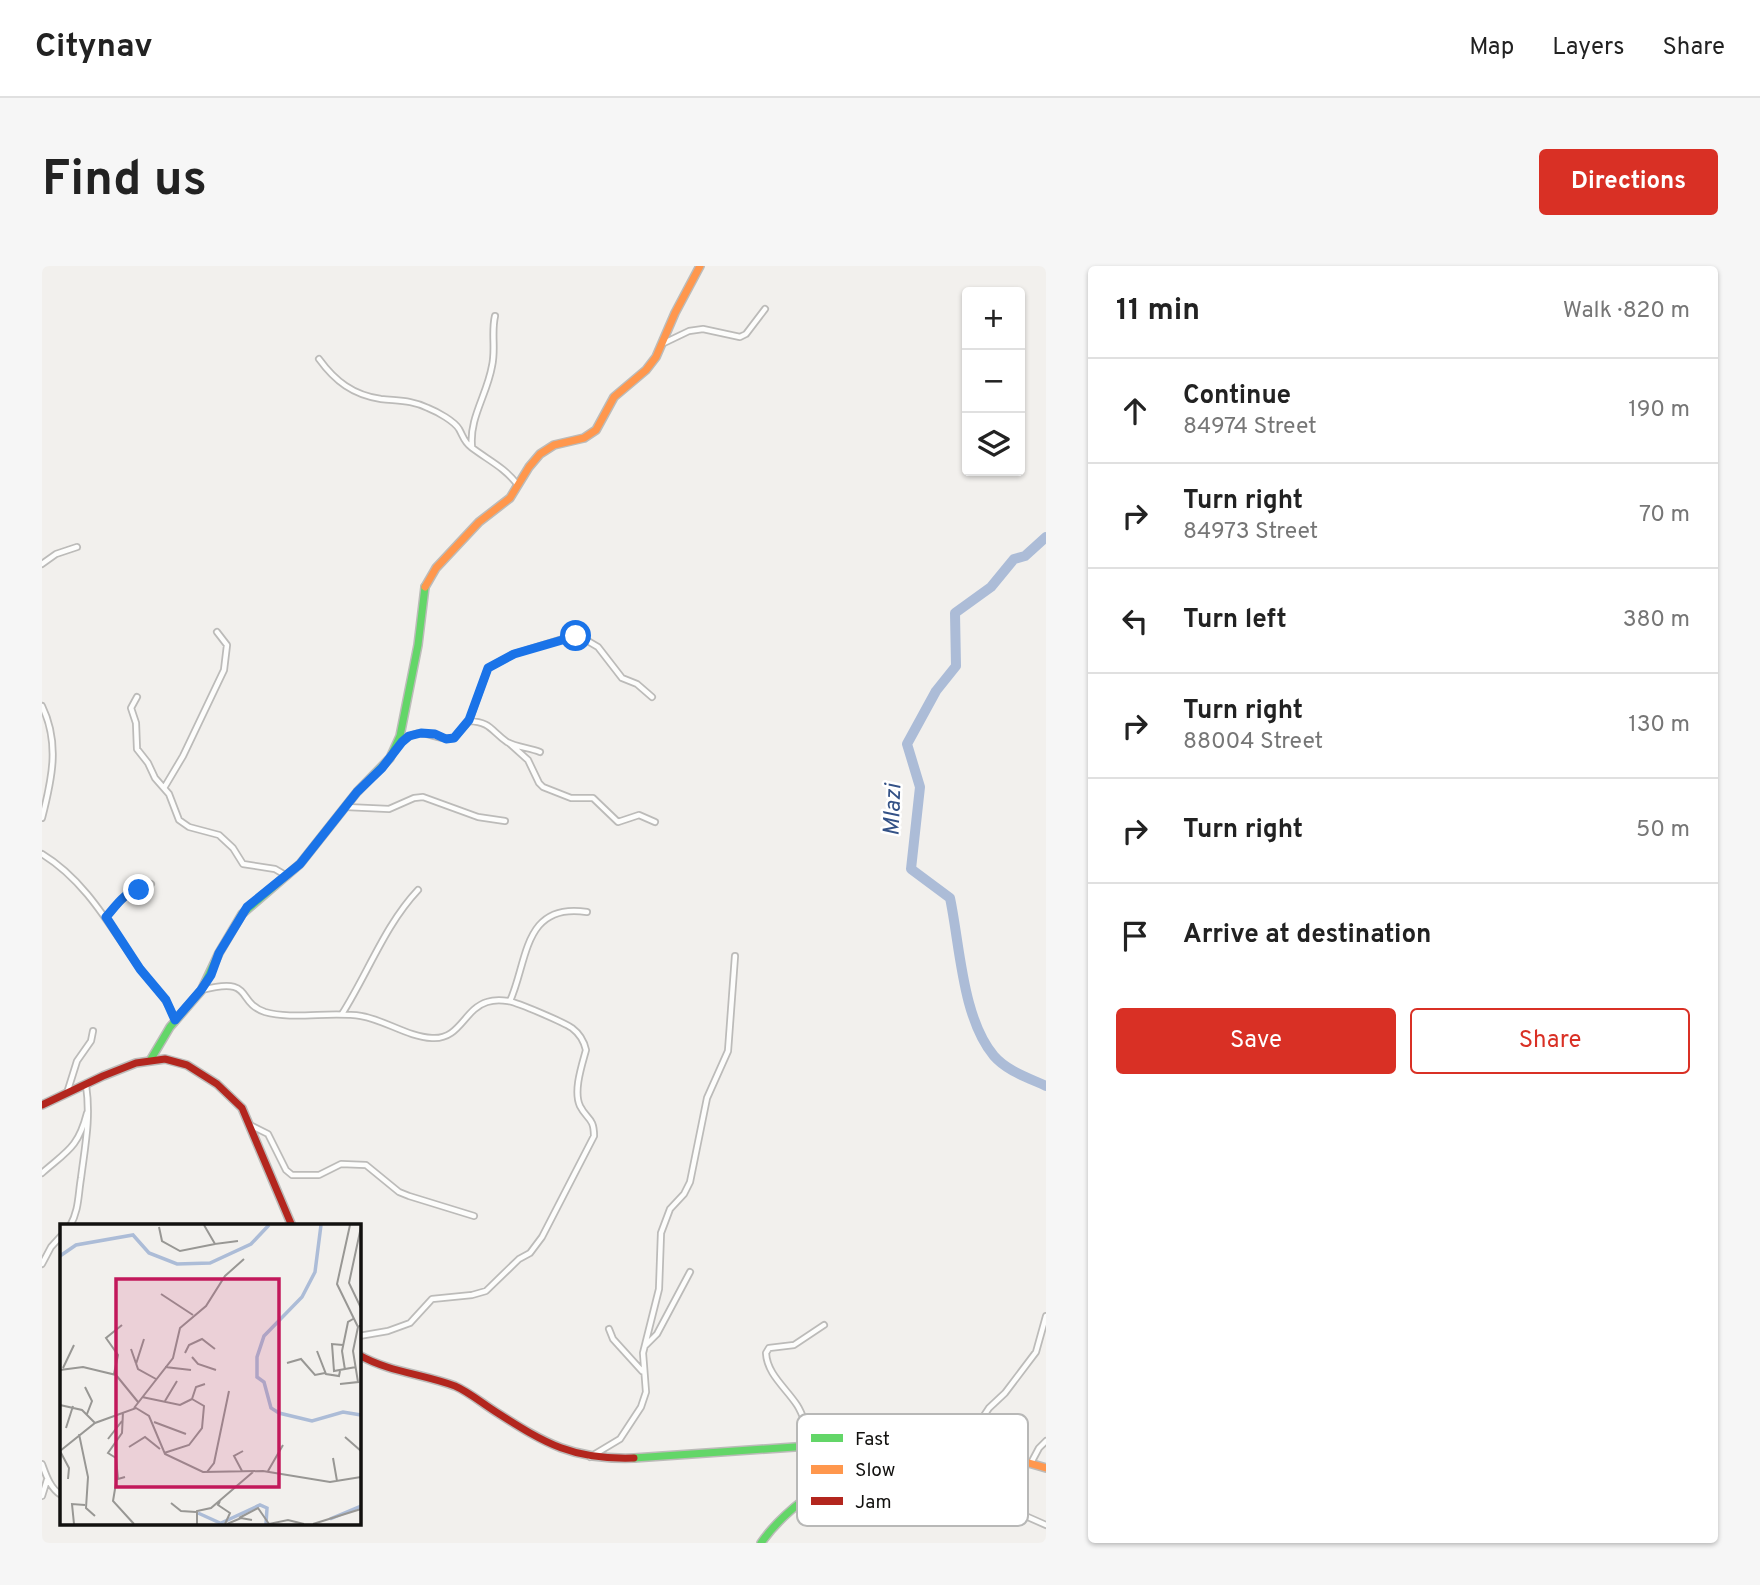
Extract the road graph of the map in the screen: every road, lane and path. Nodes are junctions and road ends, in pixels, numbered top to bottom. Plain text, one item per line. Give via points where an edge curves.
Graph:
1 (700, 266) edge
2 (765, 309) dead end
3 (495, 316) dead end
4 (664, 344) junction
5 (319, 359) dead end
6 (472, 448) junction
7 (518, 485) junction
8 (77, 547) dead end
9 (42, 564) edge
10 (216, 632) dead end
11 (137, 697) dead end
12 (652, 697) dead end
13 (42, 706) edge
14 (469, 720) junction
15 (509, 743) junction
16 (396, 748) junction
17 (540, 752) dead end
18 (164, 788) junction
19 (345, 807) junction
20 (42, 818) edge
21 (505, 821) dead end
22 (655, 822) dead end
23 (42, 855) edge
24 (288, 876) junction
25 (151, 884) dead end
26 (418, 890) dead end
27 (587, 912) dead end
28 (106, 917) junction
29 (736, 956) dead end
30 (201, 990) junction
31 (510, 1001) junction
32 (342, 1014) junction
33 (175, 1020) junction
34 (93, 1031) dead end
35 (151, 1059) junction
36 (86, 1085) junction
37 (67, 1094) junction
38 (42, 1105) edge
39 (89, 1105) junction
40 (250, 1125) junction
41 (42, 1173) edge
42 (474, 1216) dead end
43 (71, 1224) edge
44 (291, 1224) edge
45 (60, 1237) edge
46 (42, 1264) edge
47 (690, 1272) dead end
48 (1046, 1317) edge
49 (824, 1325) dead end
50 (609, 1329) dead end
51 (360, 1336) edge
52 (645, 1345) junction
53 (360, 1356) edge
54 (643, 1372) junction
55 (801, 1414) edge
56 (986, 1414) edge
57 (1046, 1441) edge
58 (797, 1446) edge
59 (589, 1457) junction
60 (1028, 1462) edge
61 (1031, 1463) junction
62 (42, 1464) edge
63 (1046, 1468) edge
64 (48, 1479) junction
65 (60, 1494) edge
66 (42, 1495) edge
67 (797, 1506) edge
68 (1028, 1517) edge
69 (1046, 1525) edge
70 (761, 1543) edge

1 - 4 street
2 - 4 street via 740,337 703,329
3 - 6 street via 493,365 470,430
4 - 7 street via 650,365 614,397 593,433 548,448 537,456
5 - 6 street via 351,390 431,408 456,425
6 - 7 street via 500,466
7 - 16 street via 510,498 464,536 429,580
8 - 9 street
10 - 18 street via 228,645 228,656
11 - 18 street via 131,708 135,745
12 - 14 street via 622,678 598,647 572,636 514,654 488,668
13 - 20 street via 51,730 54,764
14 - 15 street via 493,728
14 - 16 street via 454,738 415,734
15 - 17 street
15 - 22 street via 528,760 547,789 571,798 593,798 618,822 639,815
16 - 19 street
18 - 24 street via 184,825 219,835 243,864
19 - 21 street via 389,809 423,797 478,817
19 - 24 street
23 - 28 street via 71,877
24 - 30 street via 247,907
25 - 28 street via 148,889 130,892
26 - 32 street via 390,928
27 - 31 street via 562,911 533,930
28 - 33 street via 166,1000
29 - 52 street via 728,1051 705,1108 690,1182 670,1209 661,1233 659,1289
30 - 32 street via 237,987 253,1005 268,1013
30 - 33 street
31 - 32 street via 487,1002 455,1032 436,1039
31 - 51 street via 572,1028 584,1043 579,1097 594,1125 594,1136 537,1246 491,1288 472,1295 432,1298 410,1323
33 - 35 street
34 - 37 street
35 - 36 street
35 - 40 street via 174,1060 204,1074 229,1092
36 - 37 street
36 - 39 street
37 - 38 street
39 - 41 street via 74,1145
39 - 43 street via 80,1199
40 - 42 street via 268,1133 292,1175 319,1175 341,1164 366,1165 399,1192
40 - 44 street
45 - 46 street
47 - 52 street via 657,1334
48 - 56 street via 1036,1352
49 - 55 street via 794,1345 769,1348 766,1353
50 - 54 street
52 - 54 street
53 - 59 street via 379,1366 457,1387 528,1433
54 - 59 street via 644,1398 626,1432
57 - 61 street
58 - 59 street
60 - 61 street
61 - 63 street
62 - 64 street
64 - 65 street
64 - 66 street
67 - 70 street
68 - 69 street

